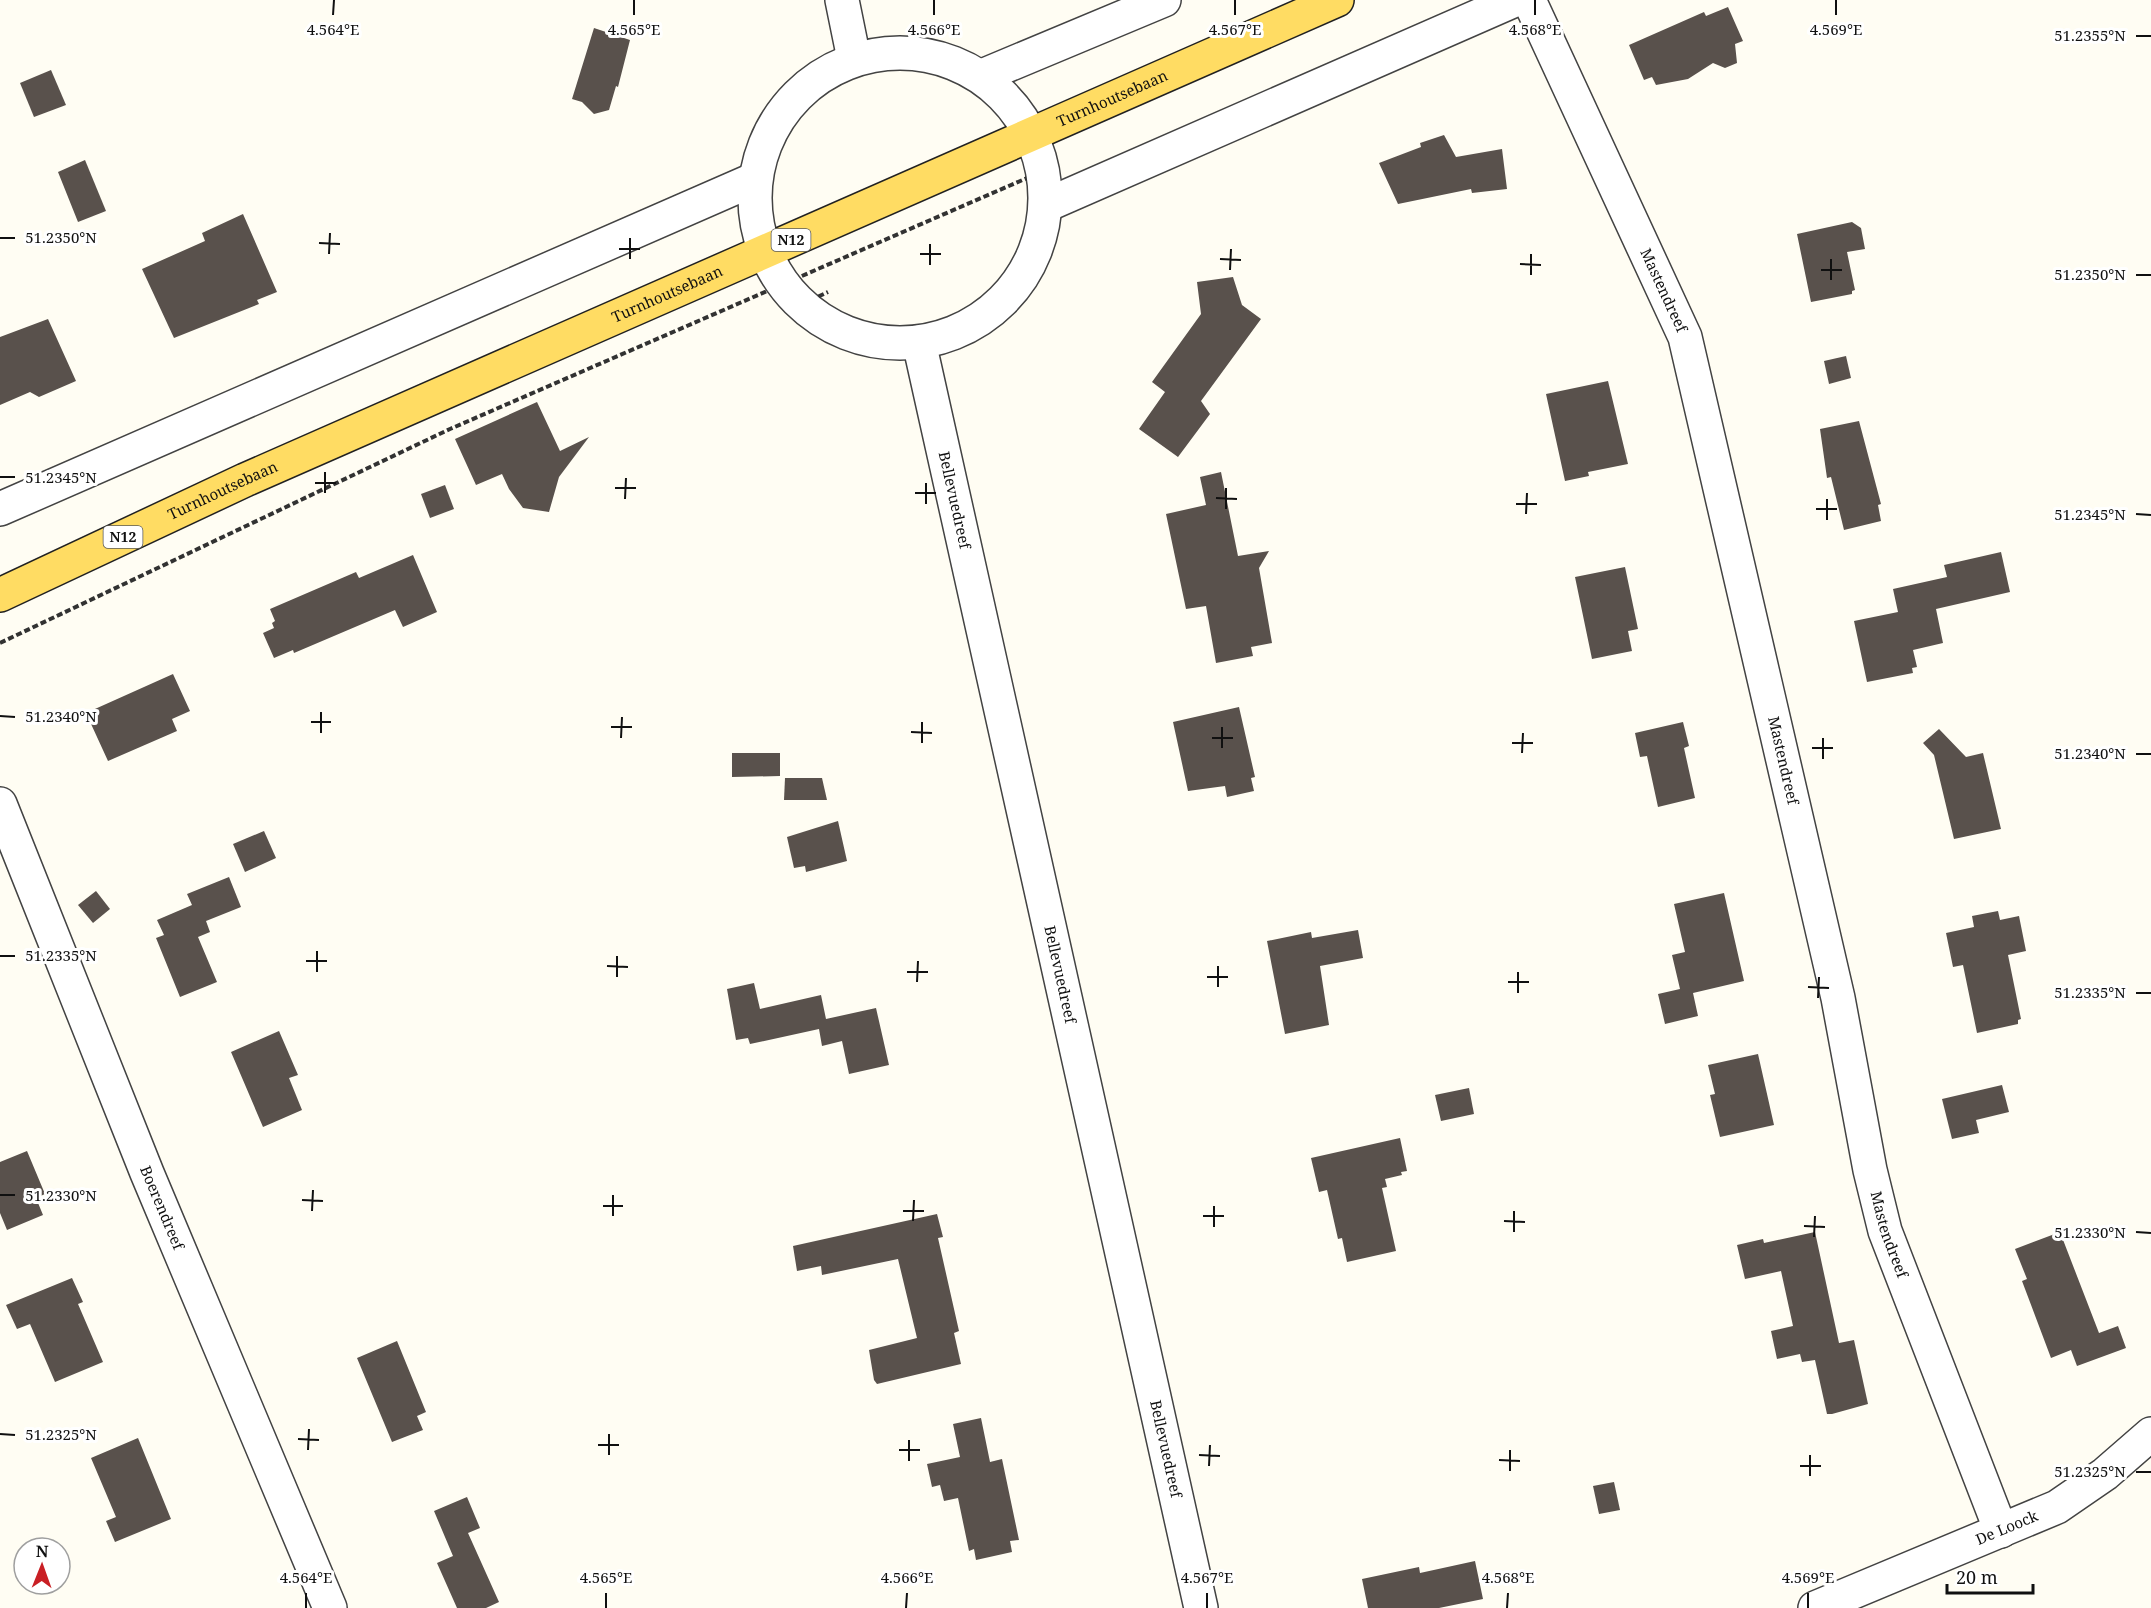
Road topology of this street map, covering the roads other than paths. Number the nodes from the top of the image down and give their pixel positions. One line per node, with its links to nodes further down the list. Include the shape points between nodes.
1 (842, 0): 6 (street)
2 (1164, 0): 7 (street)
3 (1337, 0): 8 (main road, Turnhoutsebaan / N12)
4 (1515, 0): 10 (street)
5 (1529, 0): 17 (street, Mastendreef, via 1684,337 1838,998 1885,1231)
6 (854, 59): 7 (street, via 898,52 942,58); 9 (street, via 818,77 788,105 766,139)
7 (982, 76): 8 (street, via 1011,102)
8 (1032, 135): 10 (street); 11 (main road, Turnhoutsebaan / N12)
9 (755, 179): 11 (street, via 755,216); 13 (street)
10 (1049, 204): 12 (street, via 1039,244 1013,291 971,326)
11 (764, 252): 12 (street, via 804,294 810,313 843,332 880,342); 14 (main road, Turnhoutsebaan / N12, via 245,480)
12 (919, 342): 20 (street, Bellevuedreef)
13 (0, 509)
14 (0, 595)
15 (0, 804): 19 (street, Boerendreef, via 147,1173)
16 (2151, 1434): 17 (street, De Loock, via 2105,1474 2056,1507)
17 (2001, 1532): 18 (street, De Loock)
18 (1871, 1598): 21 (street, De Loock)
19 (330, 1608)
20 (1201, 1608)
21 (1815, 1608)

